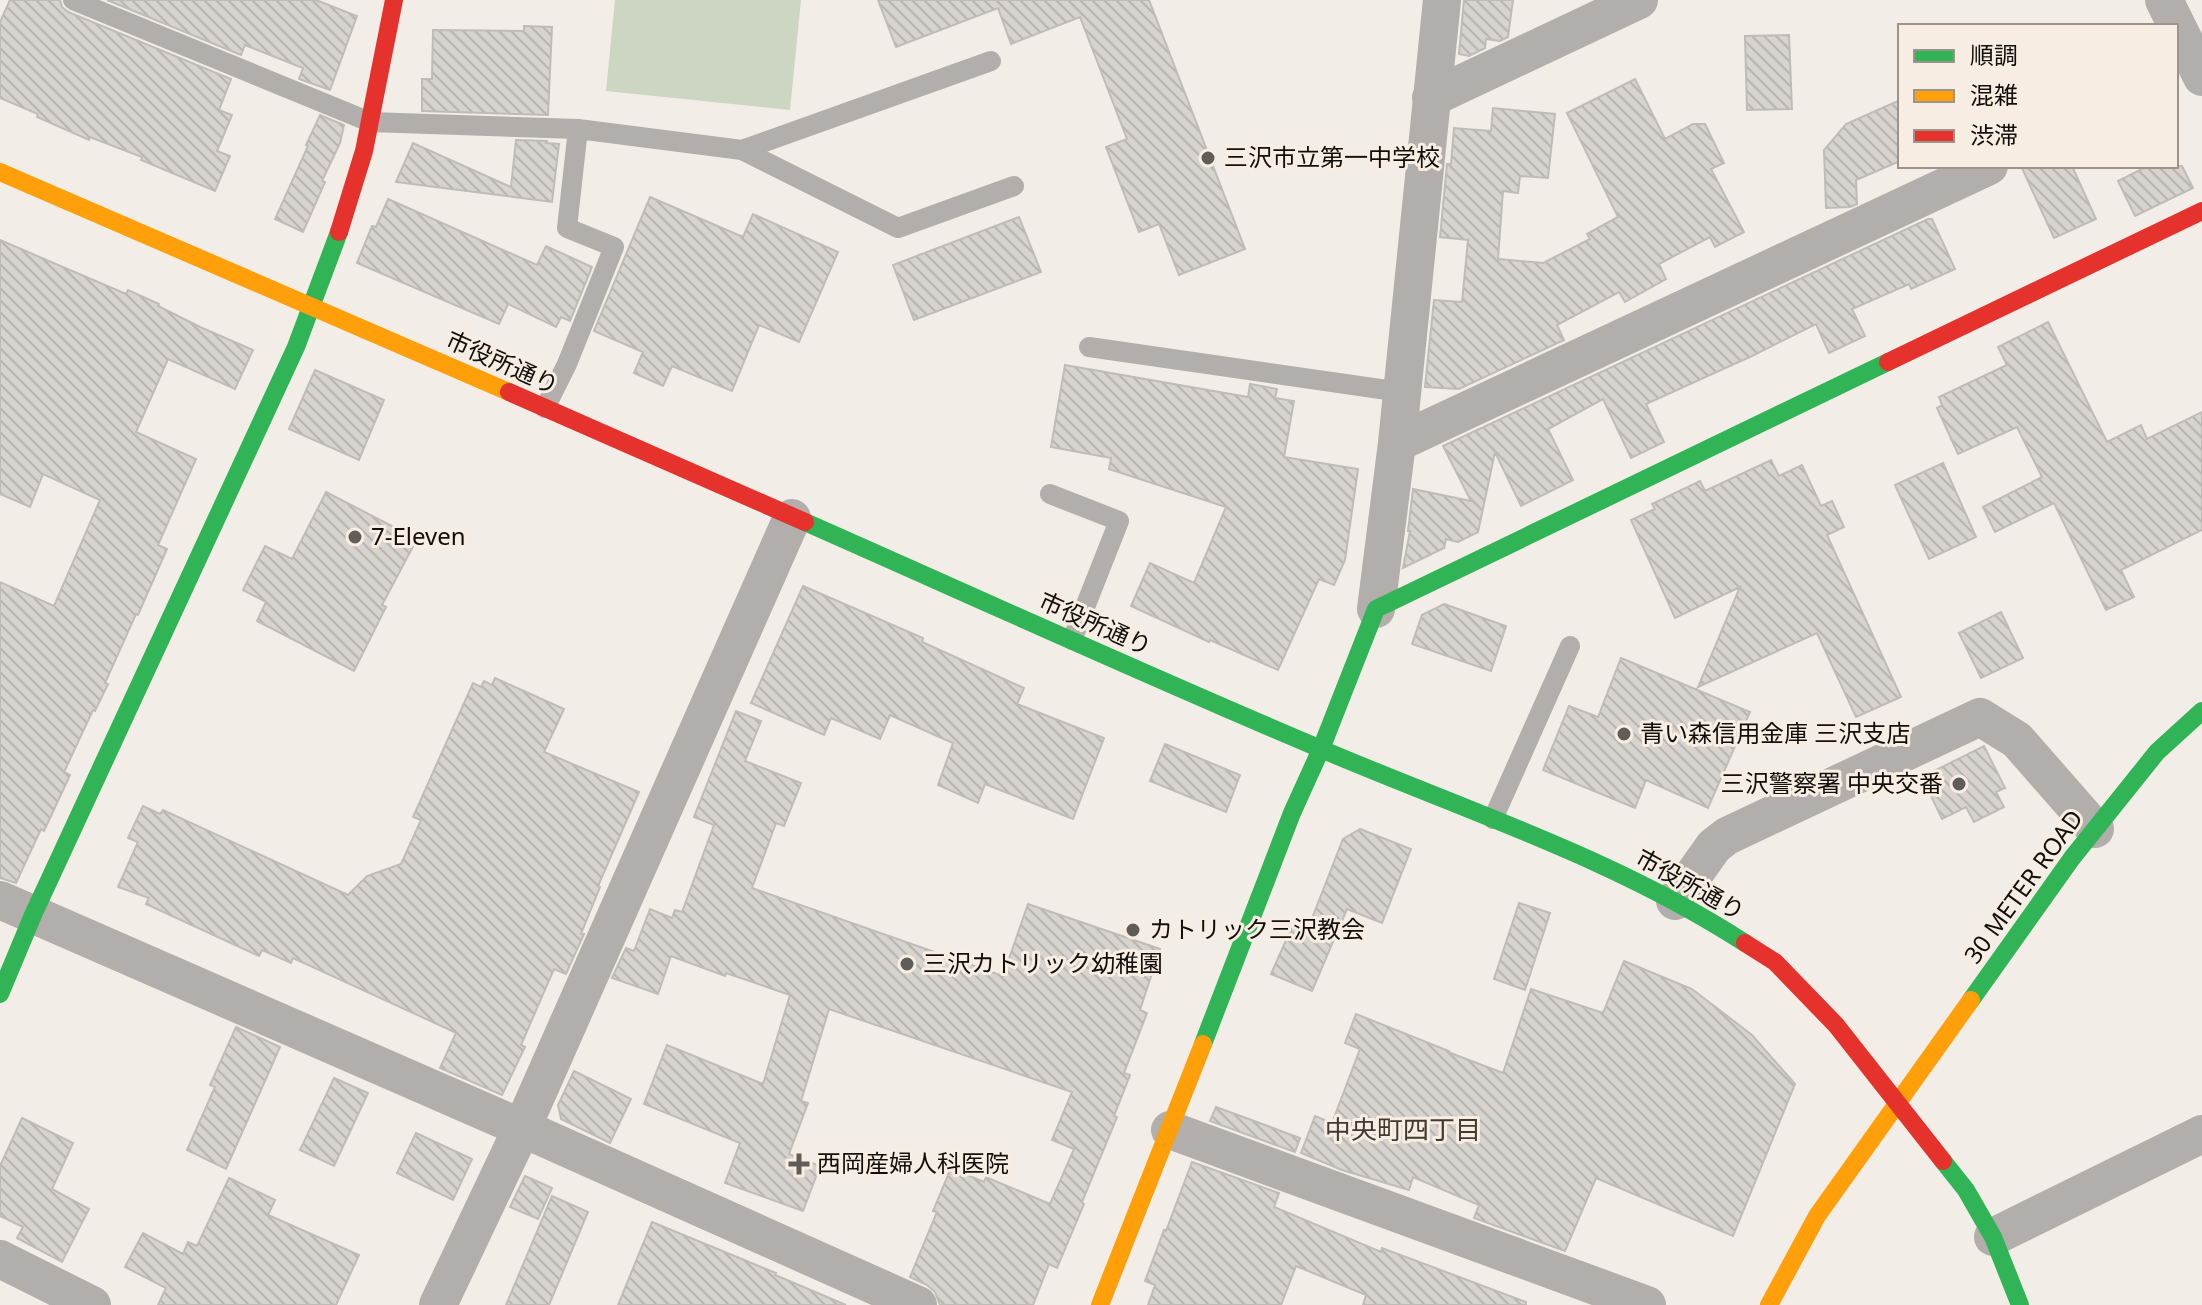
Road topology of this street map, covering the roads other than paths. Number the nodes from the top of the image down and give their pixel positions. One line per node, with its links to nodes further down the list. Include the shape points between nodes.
1 (73, 0): 11 (lane)
2 (394, 0): 11 (street)
3 (1442, 0): 10 (street)
4 (1639, 0): 10 (street)
5 (2164, 0): 6 (street)
6 (2174, 24)
7 (2178, 34): 9 (street)
8 (991, 61): 13 (lane)
9 (2194, 72)
10 (1431, 98): 20 (street)
11 (370, 122): 12 (lane); 18 (street)
12 (578, 129): 13 (lane); 21 (lane, via 567,228 614,247)
13 (742, 150): 16 (lane, via 898,228)
14 (1985, 168): 22 (street)
15 (0, 172): 18 (street, 市役所通り)
16 (1014, 186)
17 (2202, 211): 25 (street)
18 (313, 306): 21 (street, 市役所通り); 33 (street)
19 (1089, 347): 20 (lane)
20 (1401, 392): 22 (street)
21 (545, 408): 24 (street, 市役所通り)
22 (1397, 443): 25 (street)
23 (1050, 494): 26 (lane, via 1119,521)
24 (792, 518): 26 (street, 市役所通り); 36 (street)
25 (1376, 609): 29 (street)
26 (1072, 640): 29 (street, 市役所通り)
27 (1570, 646): 30 (lane)
28 (2202, 711): 31 (street, 30 METER ROAD, via 2157,752)
29 (1321, 749): 30 (street, 市役所通り); 37 (street)
30 (1493, 819): 32 (street, 市役所通り, via 1605,865)
31 (2095, 829): 32 (street, via 2017,740 1980,717 1727,836); 35 (street, 30 METER ROAD)
32 (1675, 901): 35 (street, 市役所通り, via 1775,962 1836,1025)
33 (16, 908): 34 (street); 36 (street)
34 (0, 994)
35 (1898, 1103): 39 (street, 市役所通り, via 1966,1190); 46 (street, 30 METER ROAD, via 1817,1216)
36 (522, 1128): 42 (street); 43 (street)
37 (1170, 1130): 44 (street); 45 (street)
38 (2202, 1134): 39 (street)
39 (1993, 1237): 47 (street, 市役所通り)
40 (0, 1259): 41 (street)
41 (92, 1305)
42 (438, 1305)
43 (918, 1305)
44 (1100, 1305)
45 (1647, 1305)
46 (1769, 1305)
47 (2020, 1305)

